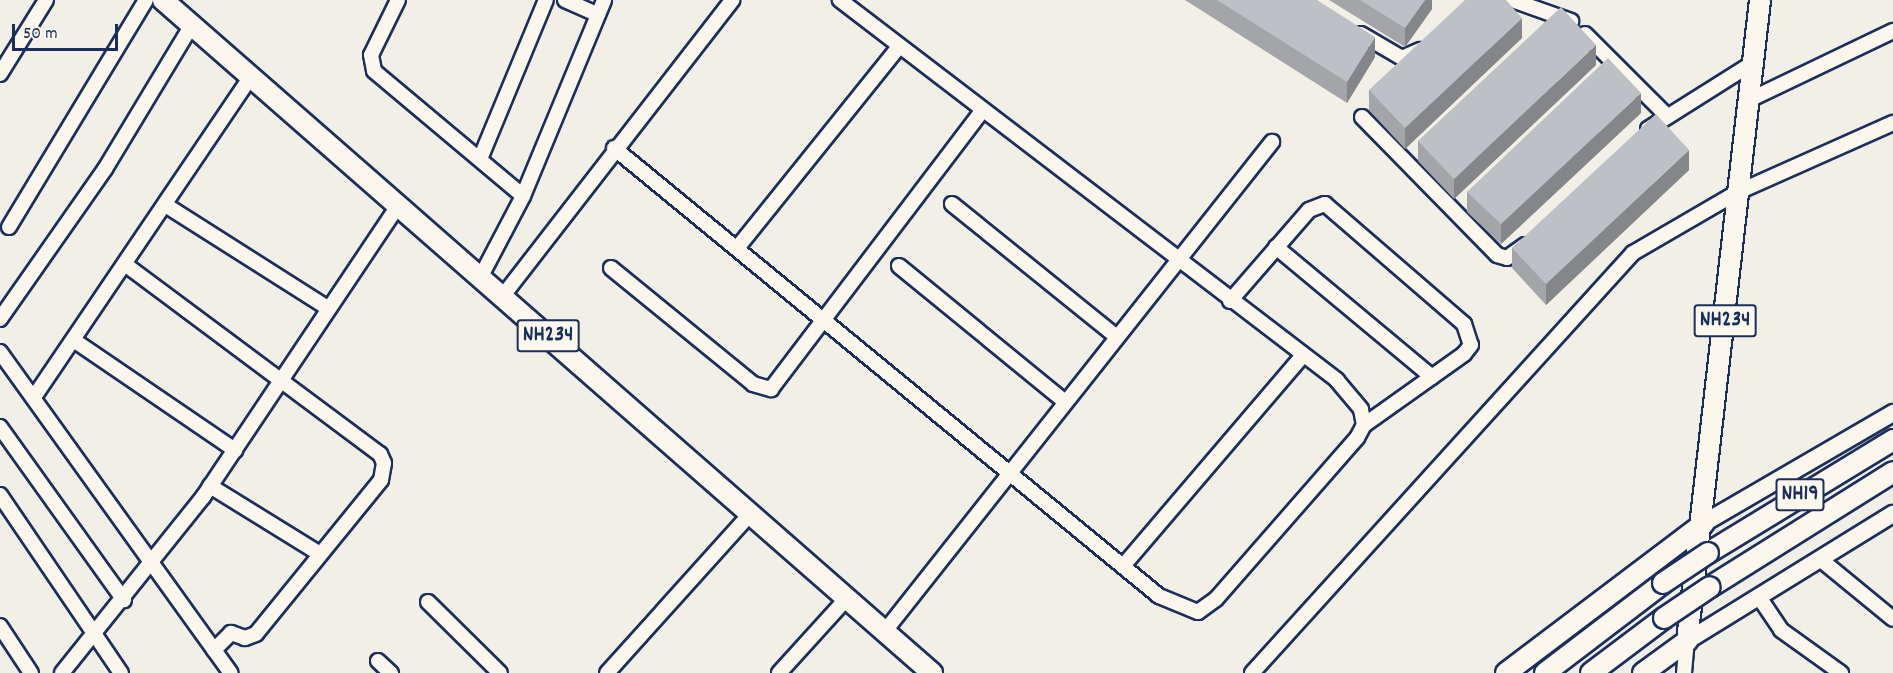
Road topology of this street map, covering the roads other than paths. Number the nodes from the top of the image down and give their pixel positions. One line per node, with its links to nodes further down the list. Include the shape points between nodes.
1 (46, 0): 21 (street)
2 (146, 0): 37 (street)
3 (163, 0): 15 (highway, NH234)
4 (398, 0): 31 (street, via 371,55 374,70)
5 (546, 0): 31 (street)
6 (565, 0): 12 (street)
7 (604, 0): 12 (street)
8 (732, 0): 30 (street)
9 (840, 0): 19 (street)
10 (1512, 0): 13 (street)
11 (1760, 0): 20 (highway, NH234)
12 (598, 15): 33 (street)
13 (1560, 15): 17 (street); 25 (street, via 1608,66)
14 (1344, 23): 18 (street, via 1402,58)
15 (192, 25): 22 (highway, NH234); 50 (street, via 105,169)
16 (1893, 31): 23 (street)
17 (1542, 32)
18 (1428, 42)
19 (899, 47): 24 (street); 39 (street)
20 (1753, 63): 23 (highway, NH234); 25 (street)
21 (0, 74)
22 (251, 75): 35 (street); 36 (highway, NH234)
23 (1749, 100): 32 (highway, NH234)
24 (981, 112): 41 (street); 49 (street)
25 (1666, 115): 28 (street)
26 (1362, 117): 38 (street, via 1409,157 1497,255 1507,258)
27 (1893, 123): 32 (street)
28 (1640, 136)
29 (1272, 142): 41 (street)
30 (614, 148): 39 (street); 46 (street)
31 (480, 159): 33 (street)
32 (1738, 192): 70 (highway, NH234); 95 (street, via 1647,242 1610,275)
33 (523, 196): 45 (street)
34 (952, 204): 51 (street)
35 (167, 206): 42 (street); 48 (street)
36 (398, 206): 45 (highway, NH234); 48 (street)
37 (9, 227)
38 (1540, 230)
39 (738, 247): 49 (street)
40 (1276, 247): 47 (street); 55 (street); 55 (street, via 1309,210 1325,204 1336,210 1471,333 1464,354)
41 (1178, 262): 47 (street); 51 (street)
42 (126, 265): 52 (street); 56 (street)
43 (899, 266): 58 (street)
44 (611, 268): 49 (street, via 762,389 778,384)
45 (480, 278): 46 (highway, NH234)
46 (502, 297): 68 (highway, NH234)
47 (1230, 301): 54 (street)
48 (328, 308): 56 (street)
49 (825, 317): 64 (street)
50 (0, 319)
51 (1117, 337): 58 (street)
52 (75, 341): 57 (street); 63 (street)
53 (0, 352): 57 (street)
54 (1303, 355): 60 (street, via 1352,395); 74 (street)
55 (1432, 377): 60 (street)
56 (279, 383): 63 (street); 71 (street, via 380,454 384,463 381,480)
57 (34, 397): 73 (street)
58 (1064, 401): 64 (street)
59 (1893, 413): 70 (main road)
60 (1364, 425): 74 (street, via 1216,599 1198,612 1176,607)
61 (0, 427): 77 (street)
62 (1893, 440): 97 (highway, NH19, bridge, via 1663,583)
63 (235, 450): 66 (street)
64 (1008, 470): 74 (street); 81 (street)
65 (1893, 472): 98 (highway, NH19, bridge, via 1710,587)
66 (210, 486): 71 (street); 73 (street)
67 (1, 497): 82 (street)
68 (751, 513): 76 (highway, NH234); 92 (street)
69 (1893, 514): 72 (main road)
70 (1704, 523): 83 (highway, NH234); 96 (highway)
71 (320, 554): 84 (street, via 256,634 245,638 231,633)
72 (1820, 559): 75 (main road); 79 (street)
73 (152, 566): 77 (street); 84 (street)
74 (1123, 566)
75 (1759, 597): 83 (main road); 101 (street, via 1781,630)
76 (847, 598): 81 (highway, NH234); 93 (street)
77 (124, 600): 82 (street)
78 (428, 602): 91 (street)
79 (1893, 619)
80 (0, 626): 86 (street)
81 (885, 631): 94 (highway, NH234)
82 (94, 635): 87 (street); 88 (street)
83 (1687, 641): 99 (highway); 100 (street)
84 (214, 650): 89 (street)
85 (378, 661): 90 (street)
86 (31, 673)
87 (62, 673)
88 (121, 673)
89 (231, 673)
90 (390, 673)
91 (500, 673)
92 (607, 673)
93 (779, 673)
94 (932, 673)
95 (1252, 673)
96 (1506, 673)
97 (1545, 673)
98 (1590, 673)
99 (1643, 673)
100 (1684, 673)
101 (1841, 673)

